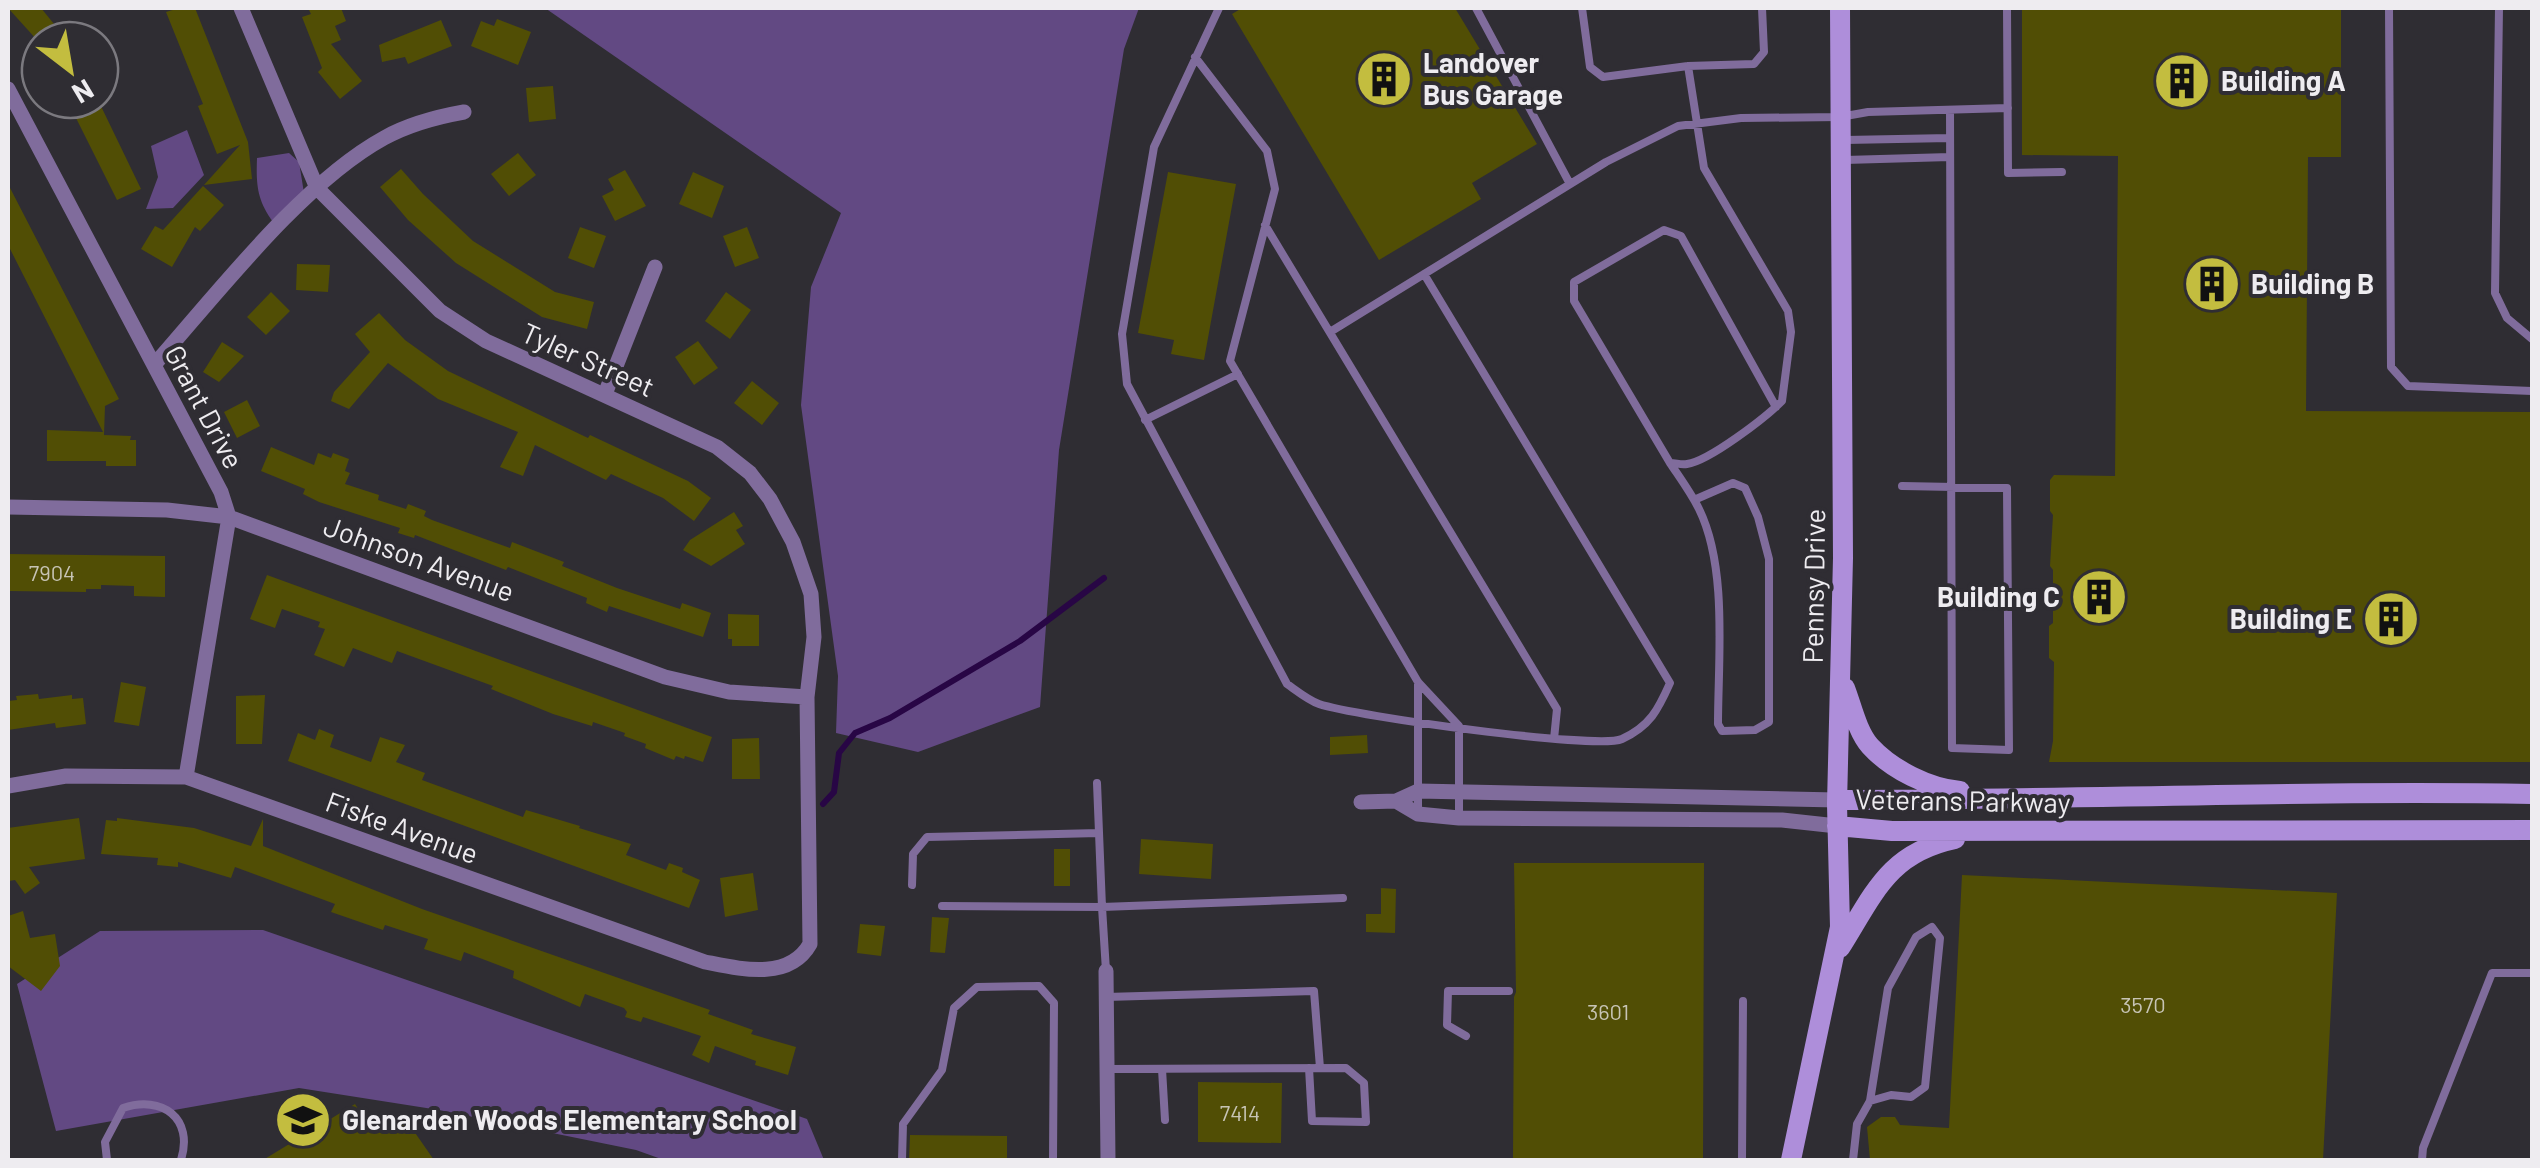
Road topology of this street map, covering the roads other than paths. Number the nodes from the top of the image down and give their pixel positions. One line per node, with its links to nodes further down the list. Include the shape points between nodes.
1 (241, 8): 23 (street)
2 (1219, 8): 10 (lane)
3 (1476, 8): 22 (lane)
4 (1582, 8): 11 (lane, via 1590,67 1603,76)
5 (1762, 8): 11 (lane, via 1764,52 1754,64)
6 (1840, 8): 16 (main road, Pennsy Drive)
7 (2007, 8): 13 (lane)
8 (2389, 8): 31 (lane, via 2391,367 2408,386)
9 (2498, 8): 28 (lane, via 2495,294 2507,318)
10 (1196, 57): 24 (lane, via 1267,151 1275,189); 34 (lane, via 1154,146 1122,334 1126,384)
11 (1688, 66): 17 (lane)
12 (8, 89): 29 (street, Grant Drive)
13 (2008, 108): 14 (lane); 21 (lane, via 2008,172)
14 (1950, 110): 16 (lane); 18 (lane)
15 (464, 112): 23 (street, via 380,139)
16 (1840, 118): 17 (lane); 19 (main road, Pennsy Drive)
17 (1696, 122): 22 (lane, via 1643,141); 33 (lane, via 1704,168 1788,310 1782,401)
18 (1950, 138): 19 (lane); 20 (lane)
19 (1840, 150): 20 (lane); 41 (main road, Pennsy Drive)
20 (1950, 157): 37 (lane)
21 (2062, 172)
22 (1570, 184): 26 (lane)
23 (317, 188): 29 (street); 32 (street, Tyler Street, via 462,328)
24 (1266, 225): 27 (lane); 30 (lane, via 1230,361)
25 (656, 266): 32 (street)
26 (1424, 274): 27 (lane); 46 (lane, via 1670,683 1655,716 1619,741)
27 (1330, 332): 46 (lane, via 1557,709)
28 (2532, 340)
29 (154, 365): 40 (street, Grant Drive)
30 (1238, 374): 34 (lane); 42 (lane)
31 (2532, 391)
32 (605, 394): 43 (street, Tyler Street, via 717,447 770,499 811,594)
33 (1776, 407): 35 (lane, via 1689,464); 35 (lane, via 1681,236 1664,230 1574,282 1574,301)
34 (1145, 420): 44 (lane, via 1287,684 1316,703)
35 (1670, 462): 38 (lane)
36 (1902, 486): 37 (lane)
37 (1953, 487): 37 (lane, via 2007,488 2009,750 1952,748)
38 (1694, 500): 38 (lane, via 1714,556 1718,724 1722,731 1755,730 1769,722 1769,560 1762,531 1745,488 1733,482)
39 (8, 507): 40 (street, Johnson Avenue)
40 (229, 517): 43 (street, Johnson Avenue, via 665,676 728,692); 47 (street)
41 (1841, 677): 54 (main road, Pennsy Drive); 55 (main road, via 1868,744 1898,769 1948,790)
42 (1418, 682): 44 (lane); 45 (lane)
43 (807, 697): 68 (street, Tyler Street, via 810,944 790,966)
44 (1417, 721): 45 (lane); 50 (lane)
45 (1459, 726): 46 (lane); 51 (lane)
46 (1554, 739)
47 (186, 777): 49 (street, Fiske Avenue, via 66,776); 68 (street, Fiske Avenue, via 706,962)
48 (1097, 783): 62 (lane)
49 (8, 786)
50 (1418, 791): 51 (street, Veterans Parkway); 53 (street, Veterans Parkway); 57 (lane)
51 (1458, 792): 54 (street, Veterans Parkway); 58 (lane)
52 (2532, 794): 55 (main road, Veterans Parkway)
53 (1396, 800): 56 (street, Veterans Parkway); 57 (street, Veterans Parkway)
54 (1837, 800): 55 (main road, Veterans Parkway); 59 (main road, Pennsy Drive)
55 (2041, 800)
56 (1361, 802)
57 (1418, 814): 58 (street, Veterans Parkway)
58 (1459, 818): 59 (street, Veterans Parkway)
59 (1837, 826): 60 (main road, Veterans Parkway); 67 (main road, Pennsy Drive)
60 (1988, 830): 61 (main road, Veterans Parkway); 67 (main road, via 1932,843 1888,873)
61 (2532, 830)
62 (1099, 832): 63 (lane, via 927,837 914,854); 66 (lane)
63 (912, 886)
64 (1343, 898): 66 (lane)
65 (942, 906): 66 (lane)
66 (1102, 907): 69 (lane)
67 (1836, 954): 87 (main road, Pennsy Drive)
68 (774, 969)
69 (1106, 971): 72 (street)
70 (2532, 973): 89 (lane, via 2492,972)
71 (1509, 991): 74 (lane, via 1448,991 1447,1025)
72 (1106, 996): 76 (lane, via 1314,991); 78 (street)
73 (1743, 1002): 86 (lane)
74 (1466, 1036)
75 (1309, 1068): 76 (lane); 76 (lane, via 1312,1121 1366,1122 1364,1084 1346,1068); 77 (lane)
76 (1320, 1068)
77 (1162, 1069): 78 (lane); 80 (lane)
78 (1108, 1070): 85 (street)
79 (1870, 1100): 79 (lane, via 1911,1098 1925,1087 1940,938 1932,927 1916,938 1888,988); 88 (lane, via 1857,1124)
80 (1165, 1120)
81 (107, 1160): 82 (lane, via 105,1142 123,1108 141,1102 160,1104 176,1118 184,1140)
82 (181, 1160)
83 (902, 1160): 84 (lane, via 904,1124 942,1070 954,1008 977,987 1024,986 1039,986 1054,1003)
84 (1053, 1160)
85 (1108, 1160)
86 (1742, 1160)
87 (1791, 1160)
88 (1853, 1160)
89 (2422, 1160)

